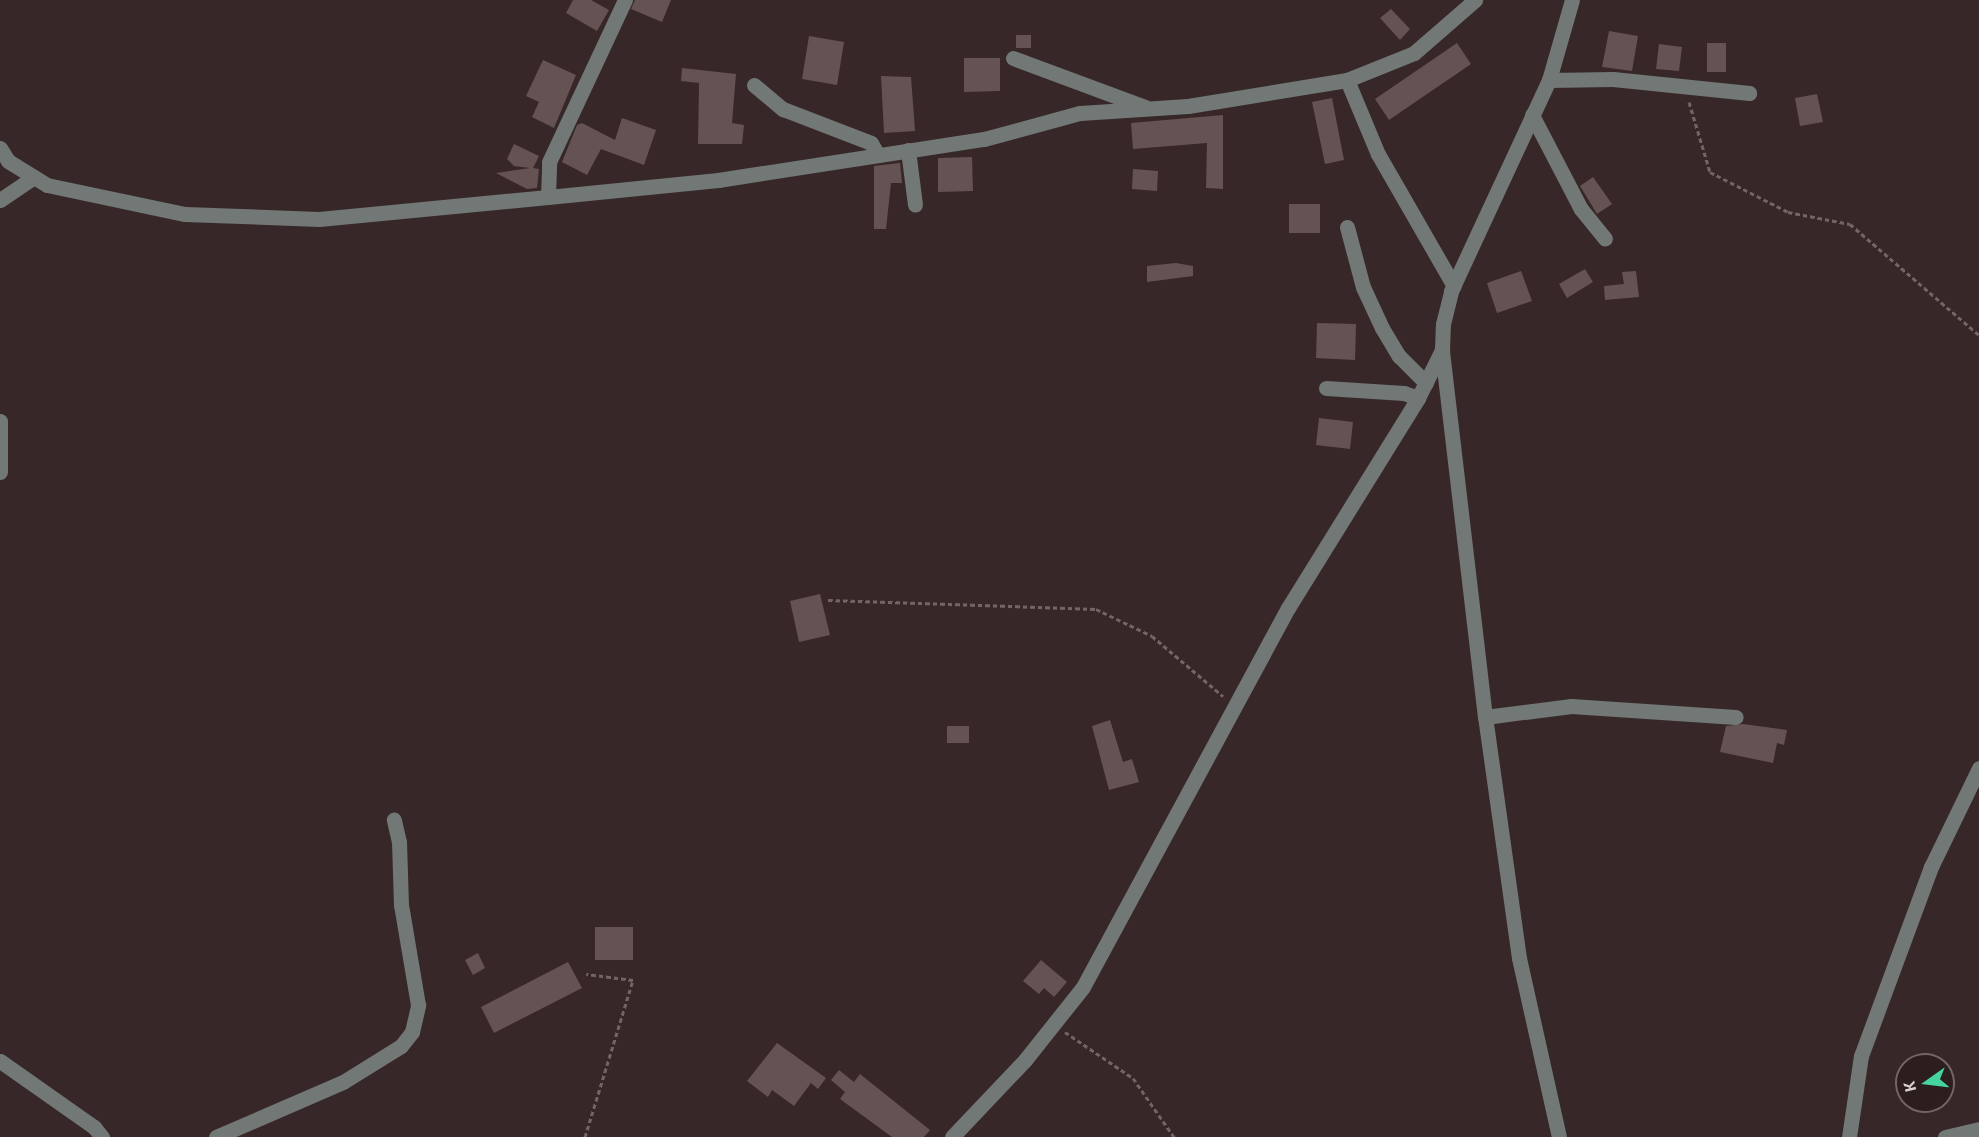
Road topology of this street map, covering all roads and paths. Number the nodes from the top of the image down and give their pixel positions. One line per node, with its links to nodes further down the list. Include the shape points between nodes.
1 (625, 0): 16 (street, via 549,162)
2 (1475, 0): 5 (street, via 1414,52)
3 (1572, 0): 6 (street)
4 (1013, 58): 10 (street)
5 (1347, 80): 10 (street); 21 (street, via 1378,154)
6 (1549, 80): 8 (street, via 1612,79); 11 (street)
7 (754, 85): 14 (street, via 783,110 871,143)
8 (1684, 86): 9 (street); 22 (path, via 1710,172 1788,212 1850,224)
9 (1749, 93)
10 (1150, 109): 13 (street, via 1080,113 984,139)
11 (1532, 115): 20 (street, via 1581,209); 21 (street)
12 (0, 148): 15 (street, via 8,161)
13 (908, 150): 14 (street); 18 (street)
14 (878, 155): 16 (street, via 718,180)
15 (34, 177): 16 (street, via 47,185 185,214 320,219); 17 (street)
16 (548, 197)
17 (0, 200)
18 (915, 205)
19 (1347, 227): 24 (street, via 1363,287 1382,328 1398,356)
20 (1605, 239)
21 (1454, 286): 23 (street, via 1443,324)
22 (1979, 334)
23 (1443, 350): 24 (street); 31 (street)
24 (1426, 383): 26 (street)
25 (1326, 388): 26 (street, via 1404,393)
26 (1418, 398): 30 (street, via 1288,608)
27 (0, 421): 28 (street)
28 (0, 472)
29 (828, 600): 30 (path, via 1096,609 1152,636)
30 (1234, 705): 36 (street, via 1083,987)
31 (1485, 717): 32 (street, via 1571,706); 44 (street, via 1519,958)
32 (1737, 717)
33 (1979, 768): 45 (street, via 1931,867 1861,1056)
34 (394, 820): 40 (street, via 399,842 401,905 418,1005 412,1032 401,1047 343,1082)
35 (586, 974): 41 (path, via 633,980)
36 (1054, 1024): 42 (street); 43 (path, via 1133,1078)
37 (0, 1061): 39 (street, via 94,1127)
38 (1979, 1130): 46 (street)
39 (102, 1137)
40 (216, 1137)
41 (585, 1137)
42 (951, 1137)
43 (1174, 1137)
44 (1559, 1137)
45 (1849, 1137)
46 (1946, 1137)

